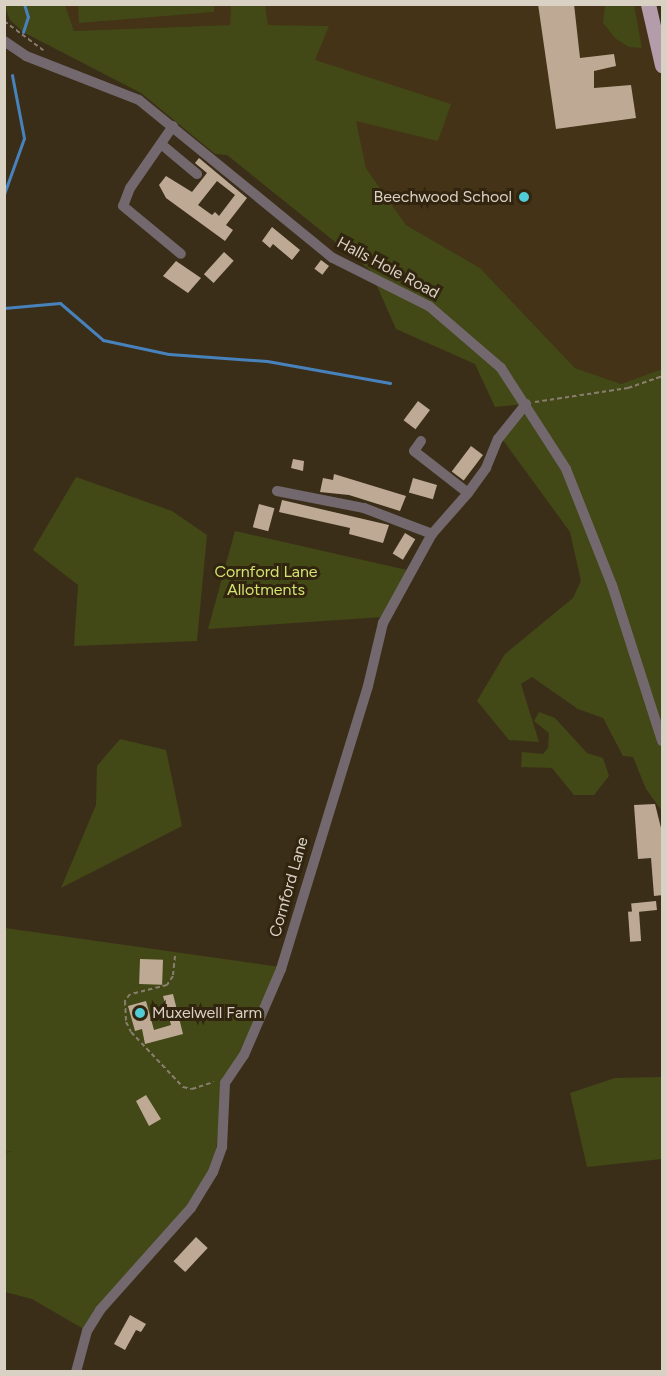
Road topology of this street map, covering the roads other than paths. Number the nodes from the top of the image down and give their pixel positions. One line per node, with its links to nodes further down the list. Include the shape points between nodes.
1 (648, 4): 3 (main road)
2 (4, 41): 4 (street, Halls Hole Road, via 26,56 120,90)
3 (663, 66)
4 (173, 126): 5 (street); 8 (street, Halls Hole Road, via 333,258 429,306 459,328 501,368)
5 (161, 144): 6 (street); 7 (street, via 130,188 123,206)
6 (197, 174)
7 (181, 254)
8 (526, 404): 11 (street, Cornford Lane, via 498,438 486,468); 13 (street, Halls Hole Road, via 566,469 612,585)
9 (421, 441): 11 (street, via 414,451)
10 (277, 490): 12 (street, via 364,508)
11 (468, 493): 12 (street, Cornford Lane)
12 (432, 534): 14 (street, Cornford Lane, via 383,623 368,686 281,969 244,1055 225,1083 222,1147 213,1172 191,1208 100,1310 87,1331)
13 (663, 741)
14 (76, 1371)

